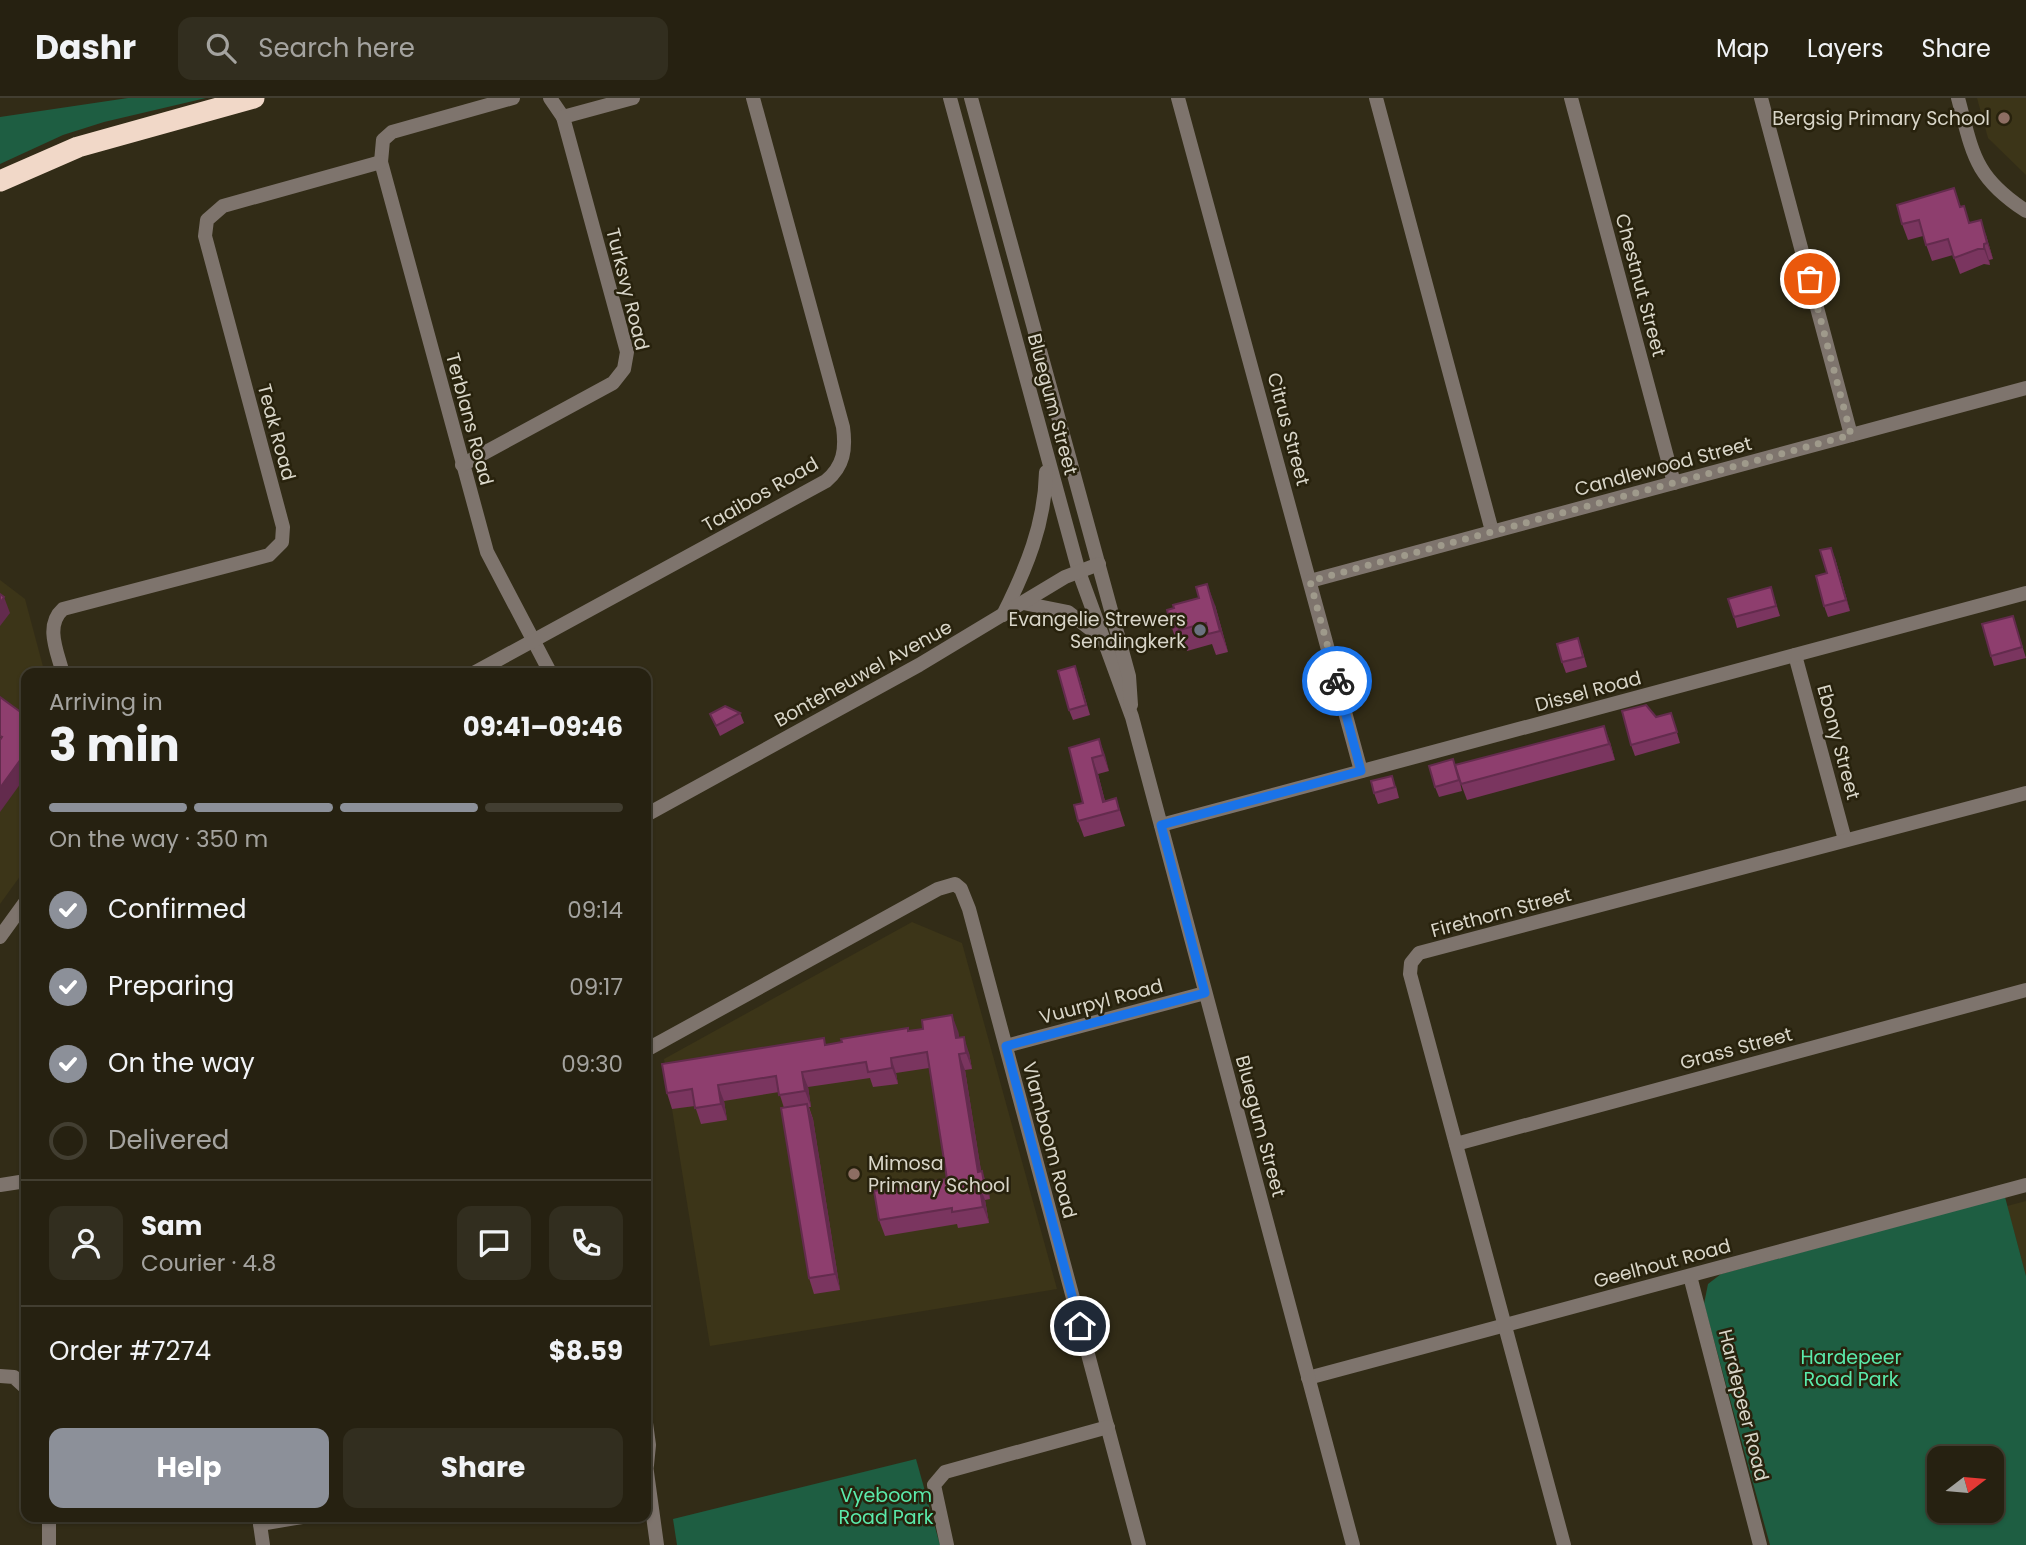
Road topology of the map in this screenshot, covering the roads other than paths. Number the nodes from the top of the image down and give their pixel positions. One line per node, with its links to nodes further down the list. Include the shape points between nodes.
1 (254, 98): 15 (highway, via 78,147)
2 (513, 98): 14 (street, via 393,132 383,140)
3 (550, 98): 13 (street, Turksvy Road)
4 (633, 98): 13 (street)
5 (753, 98): 29 (street, Taaibos Road, via 844,427 843,460 826,481)
6 (950, 98): 19 (street, Bluegum Street)
7 (971, 98): 23 (street, Bluegum Street)
8 (1178, 98): 25 (street, Citrus Street)
9 (1376, 98): 22 (street)
10 (1571, 98): 21 (street, Chestnut Street)
11 (1761, 98): 18 (street)
12 (1958, 98): 16 (street, via 1981,171 1995,189)
13 (562, 117): 20 (street, Turksvy Road, via 626,362 613,383)
14 (381, 162): 20 (street, Terblans Road); 32 (street, Teak Road, via 223,206 206,220 205,236 283,527 282,542 269,555 63,609 52,630)
15 (0, 181)
16 (2026, 211)
17 (2026, 388): 18 (street, Candlewood Street)
18 (1851, 435): 21 (street, Candlewood Street)
19 (1047, 454): 24 (street, Bluegum Street); 28 (street, via 1040,526)
20 (462, 465): 29 (street, Terblans Road, via 486,552)
21 (1674, 483): 22 (street, Candlewood Street)
22 (1492, 531): 25 (street, Candlewood Street)
23 (1099, 564): 24 (street, Bonteheuwel Avenue); 35 (street, Bluegum Street, via 1129,676)
24 (1079, 572): 27 (street, Bonteheuwel Avenue); 30 (street, Bluegum Street)
25 (1310, 581): 36 (street, Citrus Street)
26 (2026, 593): 31 (street, Dissel Road)
27 (1023, 603): 28 (street, Bonteheuwel Avenue); 30 (street, via 1077,617)
28 (1002, 616): 38 (street, Bonteheuwel Avenue)
29 (534, 642): 33 (street, Taaibos Road); 34 (street, Terblans Road)
30 (1104, 645): 35 (street, Bluegum Street)
31 (1796, 655): 36 (street, Dissel Road); 40 (street, Ebony Street)
32 (62, 668)
33 (484, 668)
34 (548, 668)
35 (1132, 717): 39 (street, Bluegum Street)
36 (1361, 771): 39 (street, Dissel Road)
37 (2026, 793): 40 (street, Firethorn Street)
38 (651, 812)
39 (1161, 825): 44 (street, Bluegum Street)
40 (1845, 840): 47 (street, Firethorn Street, via 1419,953 1410,974)
41 (21, 908): 42 (street)
42 (0, 937)
43 (2026, 990): 47 (street, Grass Street)
44 (1205, 993): 45 (street, Vuurpyl Road); 54 (street, Bluegum Street)
45 (1006, 1046): 46 (street, Vlamboom Road, via 969,909 955,884 938,889); 56 (street, Vlamboom Road)
46 (651, 1047)
47 (1456, 1144): 52 (street, Firethorn Street)
48 (21, 1182): 49 (street)
49 (0, 1185)
50 (2026, 1185): 51 (street, Geelhout Road)
51 (1689, 1276): 52 (street, Geelhout Road); 67 (street, Hardepeer Road)
52 (1505, 1325): 54 (street, Geelhout Road); 66 (street, Firethorn Street)
53 (0, 1376): 55 (street, via 14,1377)
54 (1308, 1378): 65 (street, Bluegum Street)
55 (21, 1383)
56 (1108, 1427): 63 (street, via 945,1472 934,1485 934,1494); 64 (street, Vlamboom Road)
57 (651, 1501): 62 (street)
58 (49, 1522): 60 (street)
59 (259, 1522): 61 (street)
60 (49, 1545)
61 (263, 1545)
62 (657, 1545)
63 (947, 1545)
64 (1139, 1545)
65 (1353, 1545)
66 (1564, 1545)
67 (1760, 1545)

